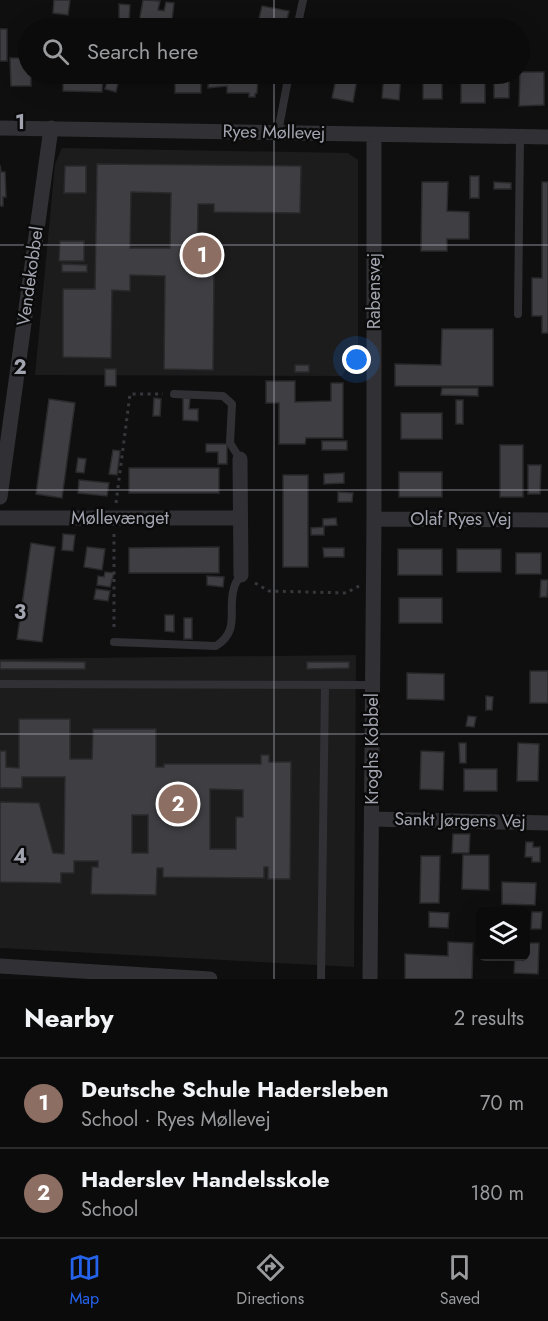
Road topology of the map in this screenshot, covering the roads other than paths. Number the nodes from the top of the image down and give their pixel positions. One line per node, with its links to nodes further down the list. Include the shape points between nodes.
1 (303, 0): 2 (lane)
2 (299, 18)
3 (287, 84): 6 (lane)
4 (0, 128): 5 (street, Ryes Møllevej)
5 (51, 128): 6 (street, Ryes Møllevej); 13 (street, Vendekobbel)
6 (278, 132): 7 (street, Ryes Møllevej)
7 (374, 134): 8 (street, Ryes Møllevej); 16 (street, Rabensvej)
8 (520, 137): 9 (street, Ryes Møllevej); 10 (lane)
9 (548, 137)
10 (518, 314)
11 (174, 394): 12 (lane, via 223,396 232,404 230,443)
12 (240, 459): 15 (street)
13 (0, 497)
14 (0, 518): 15 (street, Møllevænget)
15 (240, 519): 18 (street)
16 (374, 519): 17 (street, Olaf Ryes Vej); 21 (street, Kroghs Kobbel)
17 (548, 520)
18 (241, 575): 19 (lane, via 233,588 231,630 224,641 216,645)
19 (114, 642)
20 (0, 684): 22 (lane)
21 (373, 685): 22 (lane); 23 (street, Kroghs Kobbel)
22 (325, 686): 29 (lane)
23 (372, 819): 24 (street, Sankt Jørgens Vej); 30 (street, Kroghs Kobbel)
24 (548, 823)
25 (0, 966): 26 (street)
26 (89, 975): 27 (street)
27 (189, 978): 28 (street)
28 (210, 979)
29 (321, 979)
30 (370, 979)

